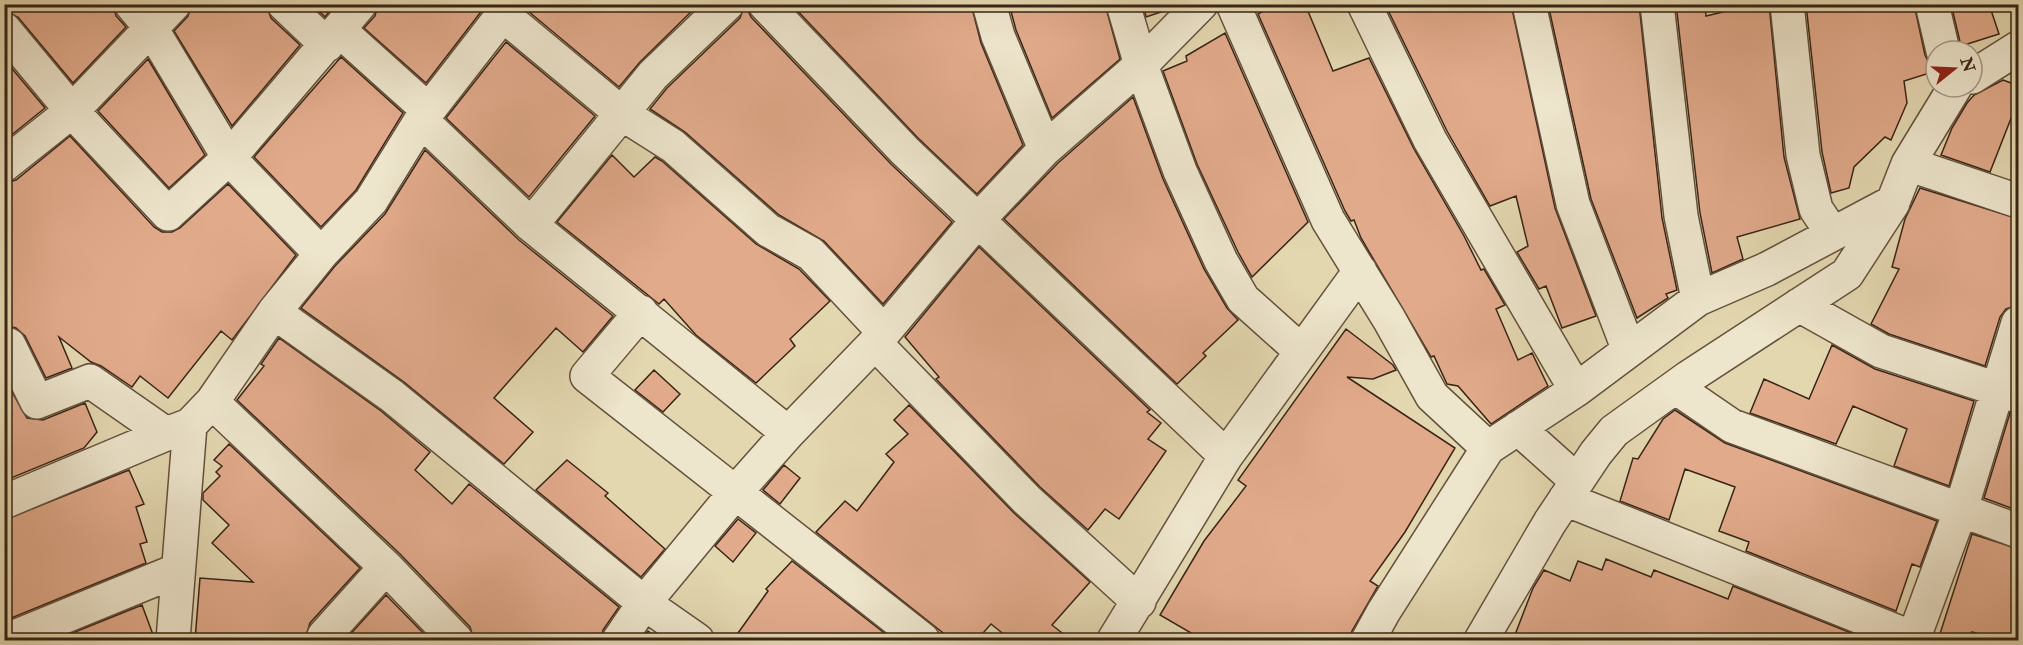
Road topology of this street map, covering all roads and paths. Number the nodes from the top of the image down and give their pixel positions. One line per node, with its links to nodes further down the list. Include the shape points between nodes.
1 (174, 4): 16 (street)
2 (284, 4): 18 (street)
3 (360, 4): 18 (street)
4 (727, 4): 25 (street, via 653,75)
5 (765, 4): 33 (street)
6 (989, 4): 27 (street, via 998,36)
7 (1123, 4): 21 (street)
8 (1201, 4): 21 (street)
9 (1233, 4): 37 (street, via 1328,220)
10 (1364, 4): 48 (street, via 1430,140)
11 (1529, 4): 45 (street, via 1573,204)
12 (1657, 4): 38 (street, via 1681,216)
13 (1786, 4): 35 (street, via 1803,154 1816,209)
14 (1932, 4): 19 (street)
15 (507, 10): 25 (street); 26 (street)
16 (141, 16): 24 (street); 28 (street)
17 (4, 29): 24 (street)
18 (333, 38): 26 (street); 28 (street)
19 (1940, 39)
20 (2014, 57): 22 (street)
21 (1141, 65): 27 (street); 46 (street, via 1179,171 1221,261 1243,298)
22 (1984, 72)
23 (1949, 99): 29 (street)
24 (72, 111): 28 (street, via 168,214); 30 (street)
25 (621, 113): 34 (street); 43 (street, via 673,146 768,230 811,254)
26 (425, 115): 34 (street); 36 (street, via 371,201)
27 (1045, 149): 33 (street)
28 (229, 158): 36 (street)
29 (1908, 164): 31 (street); 32 (street)
30 (4, 165)
31 (2019, 201)
32 (1893, 202): 35 (street); 39 (street, via 1847,274)
33 (977, 221): 43 (street); 55 (street)
34 (531, 225): 41 (street)
35 (1832, 233): 38 (street, via 1767,269)
36 (321, 254): 40 (street)
37 (1360, 271): 46 (street); 54 (street, via 1432,396)
38 (1698, 299): 45 (street)
39 (1799, 305): 47 (street); 49 (street, via 1881,351)
40 (274, 312): 50 (street); 64 (street, via 393,396)
41 (641, 312): 53 (street); 57 (street, via 587,376)
42 (2019, 323): 49 (street)
43 (879, 338): 53 (street); 63 (street, via 1027,500)
44 (6, 345): 52 (street, via 37,402 90,381)
45 (1628, 348): 48 (street)
46 (1301, 351): 55 (street)
47 (1675, 387): 56 (street, via 1614,431); 59 (street, via 1732,426)
48 (1576, 390): 51 (street)
49 (2008, 393): 59 (street)
50 (212, 402): 52 (street); 61 (street)
51 (1518, 428): 54 (street); 56 (street)
52 (178, 429): 58 (street); 62 (street)
53 (788, 433): 57 (street)
54 (1488, 448): 73 (street)
55 (1226, 456): 63 (street)
56 (1571, 490): 74 (street); 75 (street)
57 (734, 494): 64 (street); 71 (street)
58 (4, 502)
59 (1961, 509): 60 (street); 75 (street)
60 (2019, 531)
61 (386, 567): 67 (street); 68 (street)
62 (178, 570): 65 (street); 66 (street)
63 (1139, 602): 72 (street)
64 (644, 603): 69 (street); 70 (street)
65 (7, 640)
66 (173, 640)
67 (324, 640)
68 (456, 640)
69 (619, 640)
70 (697, 640)
71 (923, 640)
72 (1114, 640)
73 (1368, 640)
74 (1481, 640)
75 (1915, 640)

